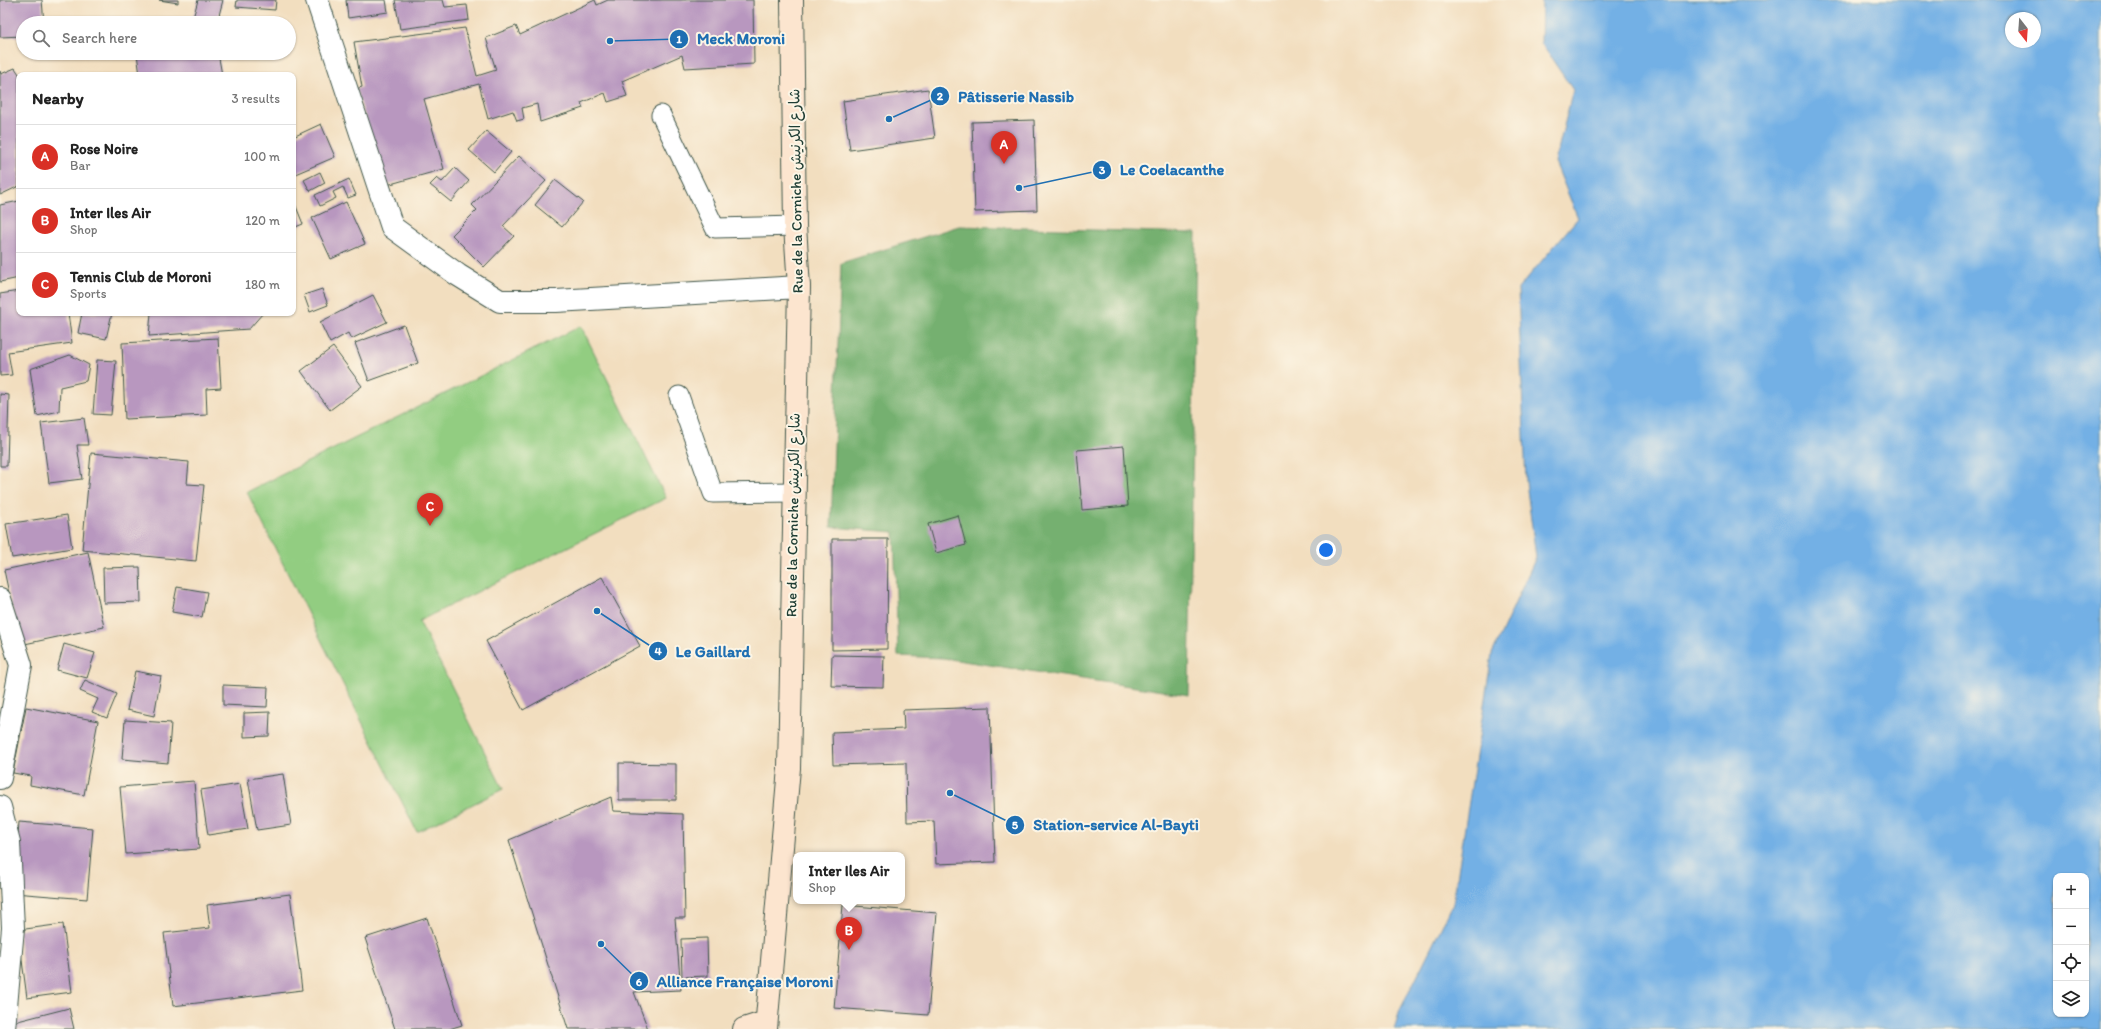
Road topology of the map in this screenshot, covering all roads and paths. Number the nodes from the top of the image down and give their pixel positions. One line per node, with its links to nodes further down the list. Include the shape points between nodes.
1 (317, 0): 5 (street, via 392,227 458,275 500,300 556,301)
2 (792, 0): 4 (main road, Rue de la Corniche شارع الكرنيش)
3 (661, 115): 4 (lane, via 715,228)
4 (795, 226): 5 (main road, Rue de la Corniche شارع الكرنيش)
5 (799, 287): 7 (main road, Rue de la Corniche شارع الكرنيش)
6 (679, 396): 7 (lane, via 713,493)
7 (793, 492): 11 (main road, Rue de la Corniche شارع الكرنيش, via 789,768)
8 (0, 599): 9 (street, via 21,665)
9 (0, 778)
10 (0, 807): 12 (street, via 9,842 13,928)
11 (766, 1025): 13 (main road)
12 (4, 1029)
13 (744, 1029)

